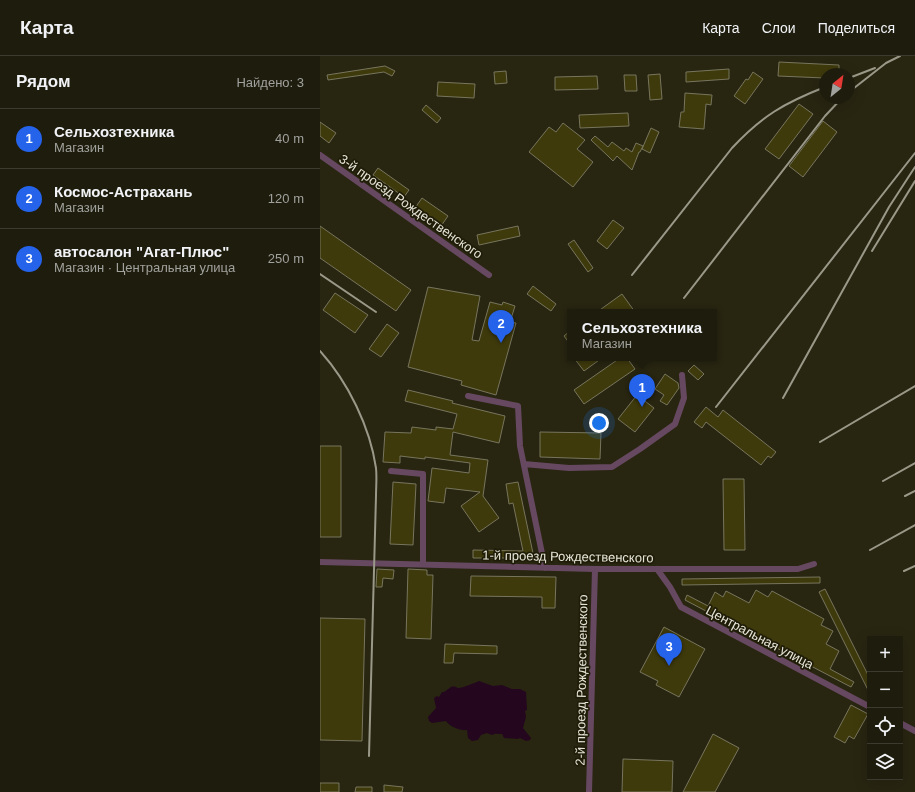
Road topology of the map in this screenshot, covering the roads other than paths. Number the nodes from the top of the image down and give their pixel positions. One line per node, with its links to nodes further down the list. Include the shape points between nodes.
1 (320, 155): 2 (street, 3-й проезд Рождественского)
2 (490, 275)
3 (682, 375): 5 (street, via 684,398 675,424 612,467 569,468)
4 (468, 396): 5 (street, via 518,406 520,446)
5 (524, 464): 10 (street)
6 (391, 471): 8 (street, via 423,474)
7 (320, 562): 8 (street, 1-й проезд Рождественского)
8 (423, 564): 10 (street, 1-й проезд Рождественского)
9 (814, 564): 12 (street, 1-й проезд Рождественского, via 798,569)
10 (545, 568): 11 (street, 1-й проезд Рождественского)
11 (594, 569): 12 (street, 1-й проезд Рождественского); 16 (street, 2-й проезд Рождественского)
12 (657, 569): 13 (street, Центральная улица, via 670,587 680,608)
13 (867, 705)
14 (903, 725): 15 (street)
15 (915, 731)
16 (589, 792)

